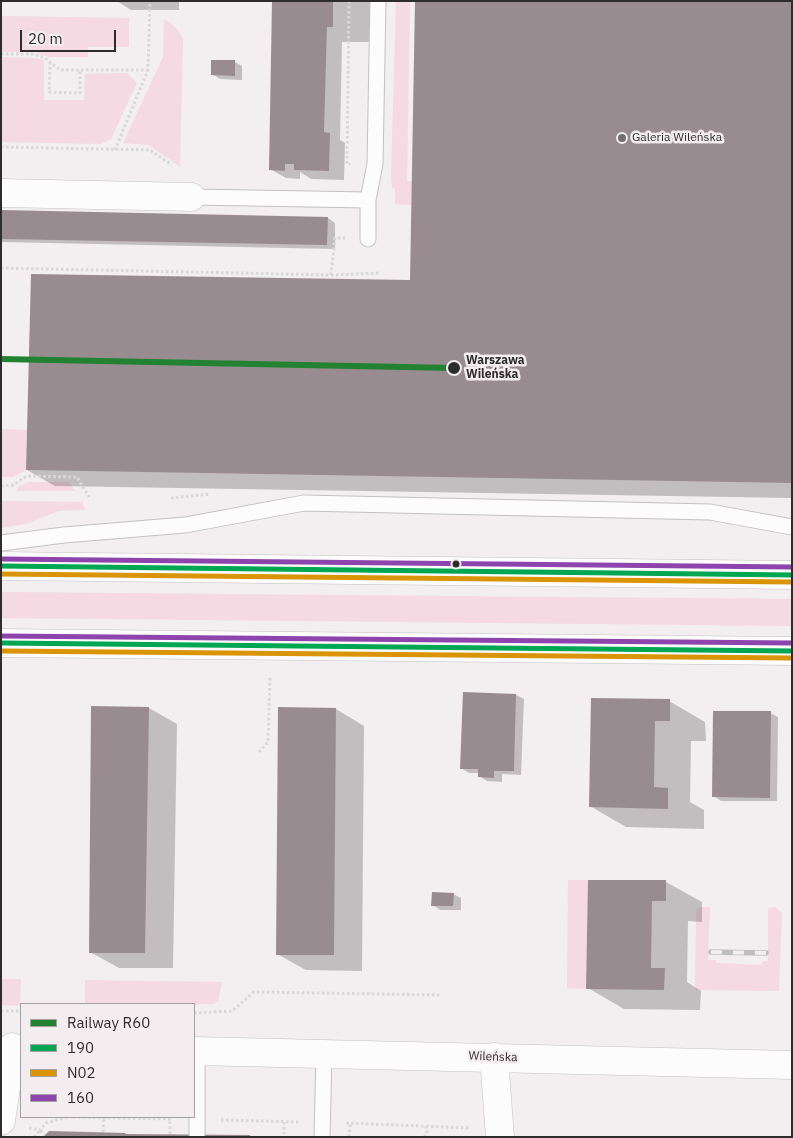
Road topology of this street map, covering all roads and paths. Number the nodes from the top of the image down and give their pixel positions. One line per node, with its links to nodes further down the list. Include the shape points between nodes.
1 (150, 1): 6 (path)
2 (378, 1): 12 (lane, via 375,164)
3 (1, 54): 4 (path, via 34,54)
4 (50, 62): 5 (path, via 60,70); 5 (path, via 49,92 80,93)
5 (80, 70): 6 (path)
6 (148, 70): 8 (path)
7 (1, 147): 8 (path)
8 (115, 150): 9 (path, via 150,150)
9 (174, 167)
10 (1, 192): 11 (main road)
11 (191, 197): 12 (lane)
12 (368, 200): 13 (lane)
13 (368, 239): 16 (path, via 335,238)
14 (1, 268): 16 (path)
15 (379, 273): 16 (path)
16 (332, 275)
17 (1, 486): 18 (path, via 13,486 27,476 77,476)
18 (89, 497)
19 (792, 526): 20 (lane, via 710,512 304,503 185,525)
20 (1, 543)
21 (1, 566): 22 (main road)
22 (792, 575)
23 (1, 643): 24 (main road)
24 (792, 651)
25 (270, 676): 26 (path, via 268,742)
26 (259, 752)
27 (440, 995): 30 (path, via 254,992 232,1011)
28 (1, 1011): 29 (path)
29 (20, 1011)
30 (195, 1013)
31 (12, 1047): 41 (main road)
32 (195, 1051): 33 (main road, Wileńska); 44 (lane)
33 (324, 1054): 34 (main road, Wileńska); 47 (lane)
34 (494, 1057): 35 (main road, Wileńska); 55 (main road)
35 (792, 1065)
36 (64, 1118): 46 (path, via 46,1123)
37 (104, 1118): 48 (path)
38 (137, 1118): 39 (path)
39 (170, 1119): 44 (path); 49 (path)
40 (284, 1122): 44 (path); 47 (path); 51 (path)
41 (11, 1124): 46 (path)
42 (350, 1124): 43 (path); 47 (path); 53 (path)
43 (426, 1126): 45 (path); 54 (path)
44 (196, 1127)
45 (471, 1128)
46 (40, 1130): 50 (path); 52 (path)
47 (322, 1130)
48 (103, 1132)
49 (170, 1134)
50 (45, 1136)
51 (284, 1136)
52 (34, 1137)
53 (349, 1137)
54 (424, 1137)
55 (500, 1137)

